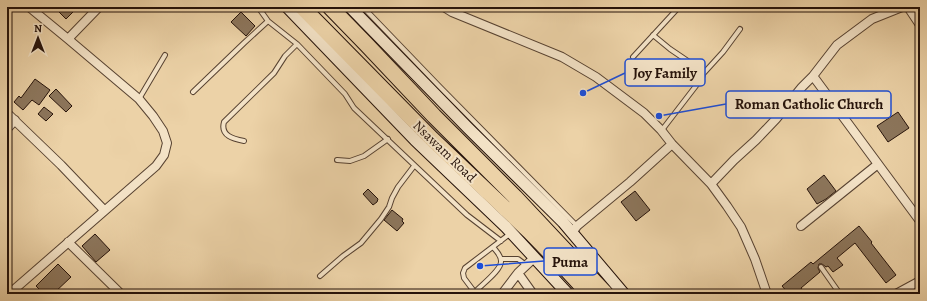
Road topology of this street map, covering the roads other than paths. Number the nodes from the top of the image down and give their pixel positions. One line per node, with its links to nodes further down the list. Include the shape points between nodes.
1 (29, 7): 17 (street)
2 (98, 7): 17 (street)
3 (258, 7): 13 (lane)
4 (287, 7): 40 (main road, via 415,140)
5 (302, 7): 57 (highway, Nsawam Road)
6 (330, 7): 58 (highway, Nsawam Road)
7 (350, 7): 39 (main road, via 468,128 563,222)
8 (363, 7): 39 (lane)
9 (444, 7): 28 (street, via 562,57 596,77 644,113)
10 (679, 7): 16 (lane)
11 (902, 7): 22 (street, via 872,19 837,45)
12 (908, 7): 14 (street)
13 (268, 21): 18 (lane); 23 (lane)
14 (920, 25)
15 (740, 29): 21 (lane)
16 (654, 35): 20 (lane); 21 (lane)
17 (68, 39): 24 (street)
18 (297, 44): 29 (lane, via 345,94 354,108); 30 (lane, via 274,72 224,122 224,130 230,138)
19 (165, 55): 24 (lane)
20 (633, 57)
21 (703, 74): 28 (lane)
22 (813, 76): 33 (street); 35 (street, via 771,125)
23 (193, 92)
24 (138, 99): 36 (street, via 163,131 166,143 164,155 156,166)
25 (7, 112): 26 (street)
26 (15, 120): 27 (street); 36 (street)
27 (7, 130)
28 (661, 130): 31 (street)
29 (388, 139): 32 (lane, via 364,156 350,161); 34 (lane)
30 (244, 141)
31 (672, 144): 35 (street); 39 (street)
32 (338, 160)
33 (878, 164): 37 (street); 38 (street)
34 (414, 166): 41 (lane, via 467,215); 48 (lane, via 398,187 381,219 361,243)
35 (711, 184): 51 (street, via 741,227)
36 (104, 210): 42 (street)
37 (920, 221)
38 (801, 226)
39 (574, 229): 59 (main road)
40 (511, 233): 41 (lane); 45 (main road)
41 (500, 241): 43 (lane)
42 (68, 242): 52 (street); 53 (street)
43 (493, 247): 44 (lane); 50 (lane, via 465,268 463,273)
44 (501, 259): 45 (lane); 50 (lane, via 499,269)
45 (530, 262): 47 (street); 56 (main road)
46 (821, 267): 60 (lane)
47 (518, 273): 54 (street); 55 (street)
48 (320, 276)
49 (920, 281): 61 (street)
50 (475, 293)
51 (766, 293)
52 (9, 294)
53 (121, 294)
54 (502, 294)
55 (533, 294)
56 (568, 294)
57 (589, 294)
58 (606, 294)
59 (624, 294)
60 (840, 294)
61 (896, 294)

